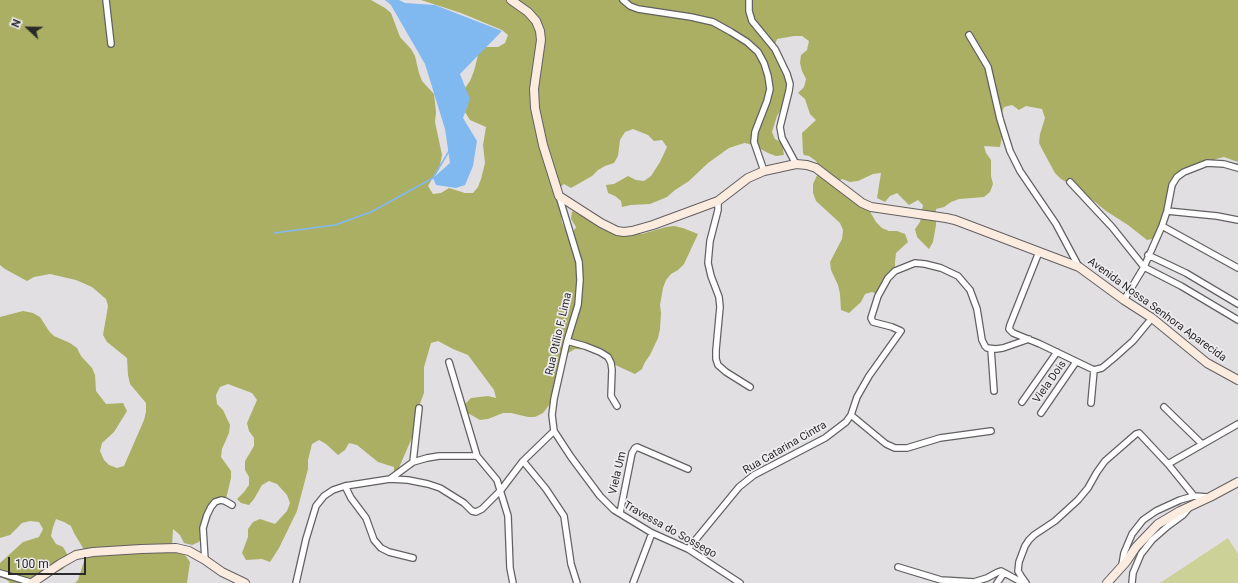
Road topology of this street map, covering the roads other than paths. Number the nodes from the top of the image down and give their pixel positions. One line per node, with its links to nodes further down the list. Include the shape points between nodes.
1 (106, 0): 6 (street)
2 (511, 0): 11 (street, via 528,12 540,31 534,89 535,108 543,145)
3 (623, 0): 9 (street, via 638,9 713,22 758,52 764,63 770,89 754,142)
4 (749, 0): 7 (street, via 752,21 775,50 790,84 780,127 782,138)
5 (969, 35): 18 (street, via 988,66 1010,151 1020,171 1056,224)
6 (111, 44)
7 (796, 164): 9 (street); 16 (street, Avenida Nossa Senhora Aparecida, via 816,168 871,207 950,219)
8 (1238, 168): 13 (street, via 1207,163 1184,172 1172,185)
9 (764, 171): 12 (street, via 748,178)
10 (1070, 182): 19 (street, via 1112,227)
11 (559, 196): 12 (street, via 601,223 624,232 632,232); 26 (street, Rua Otílio F. Lima, via 579,262 580,280 578,305)
12 (718, 201): 33 (street, via 708,263 720,307 716,359 718,365 726,372)
13 (1167, 211): 14 (street); 15 (street)
14 (1238, 220)
15 (1162, 226): 17 (street); 20 (street)
16 (1039, 252): 18 (street, Avenida Nossa Senhora Aparecida); 25 (street, via 1009,329)
17 (1148, 255): 19 (street); 22 (street, via 1186,273)
18 (1079, 267): 21 (street, Avenida Nossa Senhora Aparecida)
19 (1144, 267): 21 (street); 24 (street)
20 (1238, 268)
21 (1124, 300): 23 (street, Avenida Nossa Senhora Aparecida)
22 (1238, 304)
23 (1152, 318): 31 (street, via 1133,341 1102,368); 32 (street, Avenida Nossa Senhora Aparecida, via 1207,363)
24 (1238, 320)
25 (1029, 339): 27 (street, via 1004,348); 28 (street)
26 (567, 341): 37 (street, via 608,357 612,370 611,396); 43 (street, Rua Otílio F. Lima, via 554,399)
27 (991, 349): 34 (street); 41 (street, Rua Catarina Cintra, via 985,346 982,340 977,309 970,290 958,276 941,268 916,263 895,271 878,296 871,318 873,322 901,331 861,390)
28 (1057, 352): 30 (street); 35 (street)
29 (449, 362): 46 (street)
30 (1076, 362): 31 (street); 40 (street, Viela Dois)
31 (1094, 370): 36 (street)
32 (1238, 380)
33 (750, 387)
34 (994, 391)
35 (1022, 402)
36 (1091, 403)
37 (617, 406)
38 (1164, 407): 45 (street)
39 (419, 408): 47 (street)
40 (1041, 413)
41 (850, 415): 44 (street, via 886,444 895,448 906,448 940,438); 61 (street, Rua Catarina Cintra, via 846,422 826,438 754,475 739,487)
42 (1238, 424): 45 (street)
43 (554, 431): 48 (street); 59 (street, Travessa do Sossego, via 600,496)
44 (991, 431)
45 (1202, 444): 49 (street)
46 (477, 456): 47 (street, via 439,456); 54 (street, via 497,480)
47 (413, 462): 51 (street)
48 (523, 462): 54 (street); 72 (street, via 564,516 571,564)
49 (1168, 464): 55 (street); 76 (street, via 1139,433 1133,436 1105,461 1078,500 1029,540 1019,562 1018,571)
50 (688, 470): 59 (street, Viela Um, via 635,448 632,452)
51 (390, 479): 53 (street); 54 (street, via 408,480 440,488 474,512 482,509)
52 (1238, 482): 56 (street)
53 (345, 486): 62 (street, via 366,518 374,540 381,548); 70 (street, via 324,496 316,506)
54 (501, 490): 71 (street, via 508,516)
55 (1194, 496): 56 (street); 65 (street, via 1156,511 1143,520 1132,534 1124,553)
56 (1210, 497): 58 (street)
57 (232, 505): 63 (street, via 221,500 215,502 207,515 204,528)
58 (1191, 507): 65 (street, via 1158,524 1136,547); 78 (street, via 1152,540 1141,554 1133,573)
59 (620, 513): 60 (street, Travessa do Sossego)
60 (652, 533): 61 (street, Travessa do Sossego); 73 (street)
61 (688, 549): 74 (street, Travessa do Sossego)
62 (413, 558)
63 (205, 560): 68 (street, via 189,551 176,548 93,552 76,555); 69 (street)
64 (898, 567): 67 (street, via 941,580 974,582 1001,571)
65 (1122, 567): 77 (street)
66 (0, 573): 68 (street)
67 (1004, 573): 75 (street); 76 (street)
68 (32, 583)
69 (245, 583)
70 (296, 583)
71 (513, 583)
72 (577, 583)
73 (633, 583)
74 (740, 583)
75 (997, 583)
76 (1025, 583)
77 (1107, 583)
78 (1132, 583)

